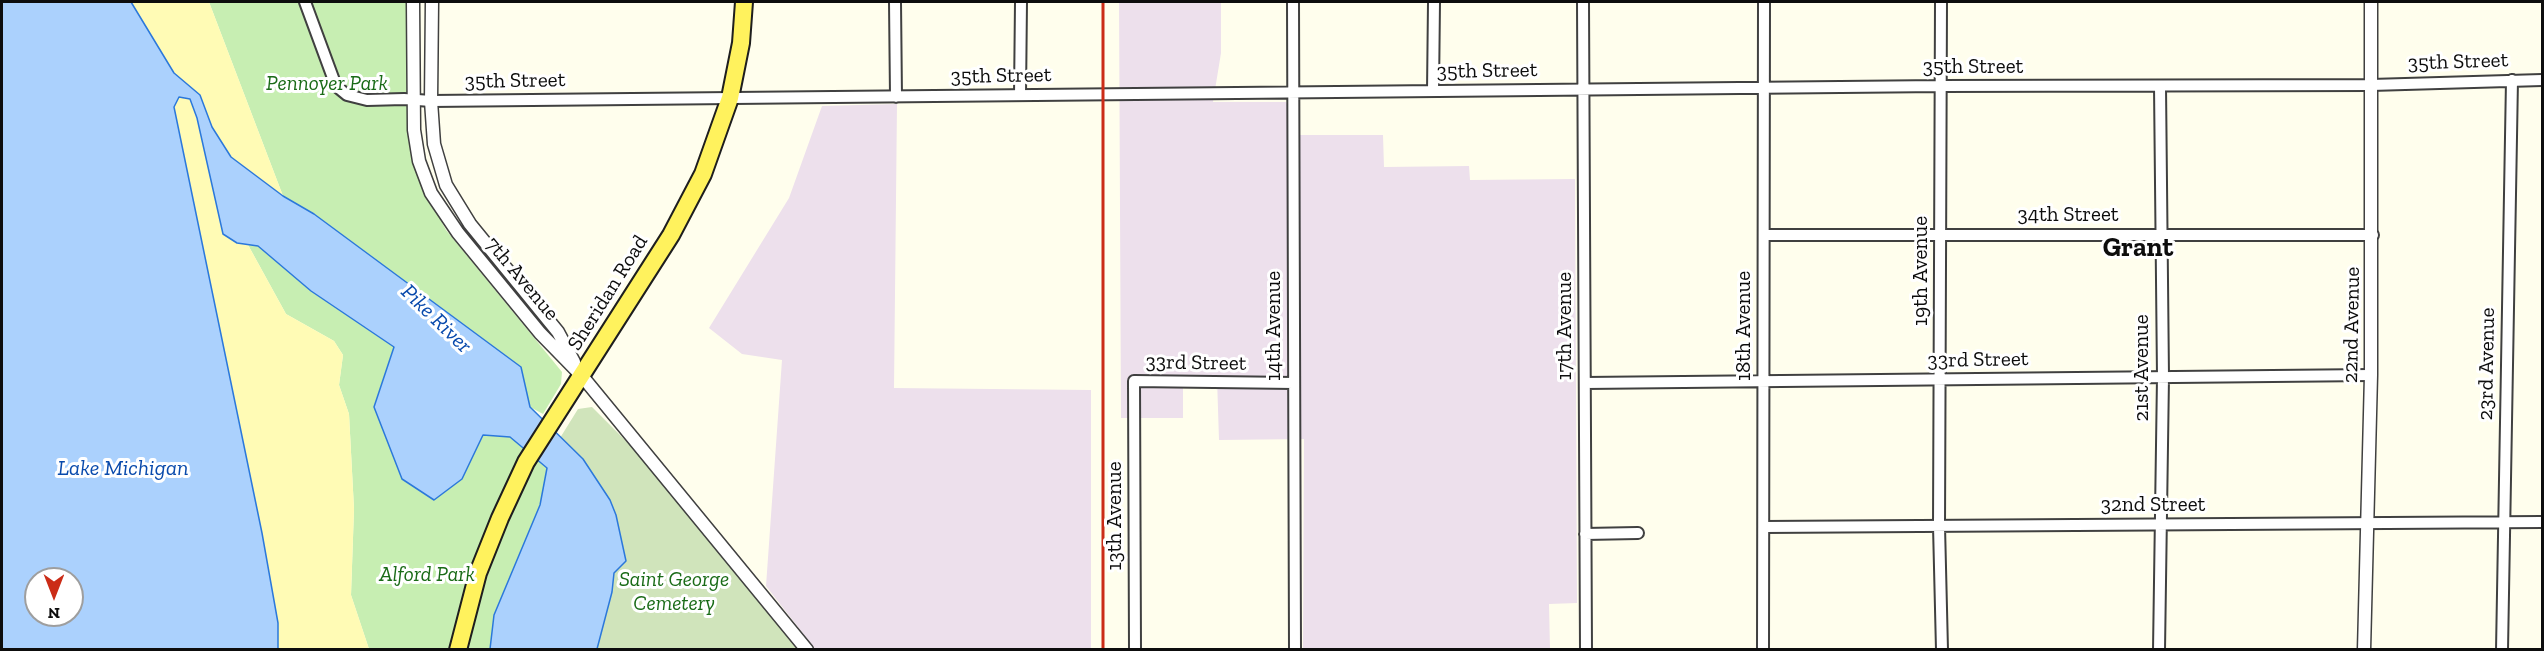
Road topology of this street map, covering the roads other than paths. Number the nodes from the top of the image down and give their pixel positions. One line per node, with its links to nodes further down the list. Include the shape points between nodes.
1 (305, 2): 25 (street, 35th Street, via 332,79 341,91 367,100)
2 (413, 2): 25 (street, 7th Avenue)
3 (432, 2): 26 (street, 7th Avenue)
4 (744, 2): 24 (main road, Sheridan Road)
5 (895, 2): 23 (street)
6 (1021, 2): 22 (street)
7 (1293, 2): 21 (street, 14th Avenue)
8 (1434, 2): 20 (street)
9 (1583, 2): 19 (street, 17th Avenue)
10 (1764, 2): 18 (street, 18th Avenue)
11 (1941, 2): 16 (street, 19th Avenue)
12 (2371, 2): 15 (street, 22nd Avenue)
13 (2512, 80): 14 (street, 35th Street); 15 (street, 35th Street); 39 (street, 23rd Avenue)
14 (2542, 80)
15 (2371, 85): 17 (street, 35th Street); 30 (street, 22nd Avenue)
16 (1941, 86): 17 (street, 35th Street); 18 (street, 35th Street); 28 (street, 19th Avenue)
17 (2160, 86): 29 (street, 21st Avenue)
18 (1764, 88): 19 (street, 35th Street); 27 (street, 18th Avenue)
19 (1584, 90): 20 (street, 35th Street); 38 (street, 17th Avenue)
20 (1433, 91): 21 (street, 35th Street)
21 (1292, 92): 22 (street, 35th Street); 37 (street, 14th Avenue)
22 (1020, 95): 23 (street, 35th Street)
23 (896, 97): 24 (street, 35th Street)
24 (730, 98): 26 (street, 35th Street); 32 (main road, Sheridan Road, via 703,174 671,235)
25 (413, 100): 26 (street, 35th Street); 32 (street, 7th Avenue, via 419,161 432,193 458,233 540,333)
26 (431, 101): 32 (street, 7th Avenue, via 434,144 446,185 470,224 558,332)
27 (1764, 235): 28 (street, 34th Street); 36 (street, 18th Avenue)
28 (1941, 235): 29 (street, 34th Street); 34 (street, 19th Avenue)
29 (2160, 235): 30 (street, 34th Street); 33 (street, 21st Avenue)
30 (2373, 235): 31 (street, 22nd Avenue)
31 (2371, 375): 33 (street, 33rd Street); 41 (street, 22nd Avenue)
32 (582, 376): 47 (main road, via 526,462 500,518 478,573); 48 (street, Sheridan Road)
33 (2163, 377): 34 (street, 33rd Street); 42 (street, 21st Avenue)
34 (1941, 380): 36 (street, 33rd Street); 43 (street, 19th Avenue)
35 (1134, 381): 37 (street, 33rd Street); 49 (street, 13th Avenue)
36 (1764, 381): 38 (street, 33rd Street); 44 (street, 18th Avenue)
37 (1294, 383): 50 (street, 14th Avenue)
38 (1584, 383): 46 (street, 17th Avenue)
39 (2503, 522): 40 (street, 32nd Street); 41 (street, 32nd Street); 56 (street, 23rd Avenue)
40 (2542, 522)
41 (2368, 523): 42 (street, 32nd Street); 55 (street, 22nd Avenue)
42 (2160, 525): 43 (street, 32nd Street); 54 (street, 21st Avenue)
43 (1939, 526): 44 (street, 32nd Street); 53 (street, 19th Avenue)
44 (1764, 527): 52 (street, 18th Avenue)
45 (1638, 532): 46 (street)
46 (1585, 534): 51 (street, 17th Avenue)
47 (458, 650)
48 (807, 650)
49 (1135, 650)
50 (1295, 650)
51 (1586, 650)
52 (1763, 650)
53 (1942, 650)
54 (2159, 650)
55 (2364, 650)
56 (2502, 650)

